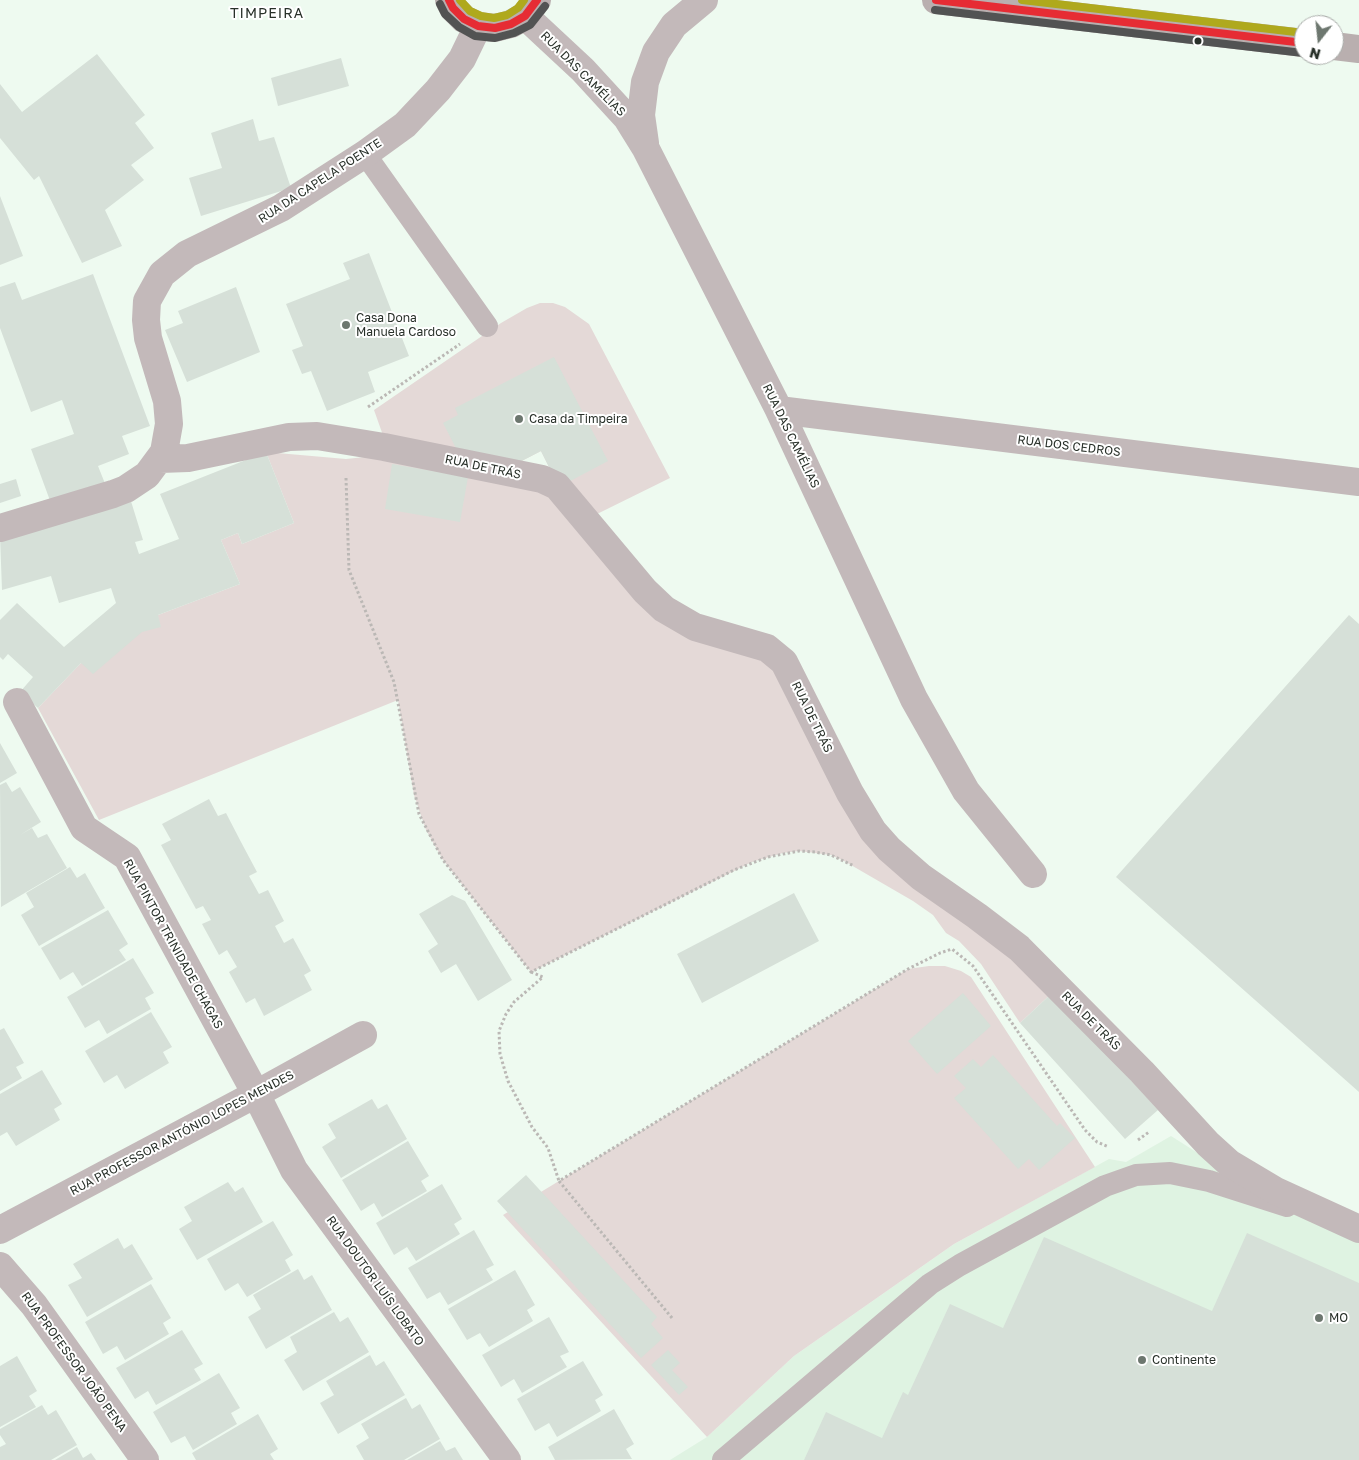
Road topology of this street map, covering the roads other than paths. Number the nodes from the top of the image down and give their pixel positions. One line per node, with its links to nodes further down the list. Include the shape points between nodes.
1 (449, 0): 5 (main road, via 464,19)
2 (704, 0): 9 (street, via 674,25 656,52 644,82 641,115)
3 (936, 0): 6 (main road)
4 (531, 8): 5 (main road, via 511,24 495,28); 9 (street, RUA DAS CAMÉLIAS, via 627,118)
5 (478, 26): 10 (street, RUA DA CAPELA POENTE, via 462,59 438,90 405,125)
6 (1294, 41)
7 (1344, 47): 8 (main road)
8 (1359, 49)
9 (645, 147): 12 (street, RUA DAS CAMÉLIAS)
10 (365, 154): 11 (lane); 13 (street, RUA DA CAPELA POENTE, via 270,214 187,254 169,266 159,278 147,301 146,320 169,413 167,444)
11 (487, 326)
12 (779, 410): 14 (street, RUA DOS CEDROS); 17 (street, RUA DAS CAMÉLIAS, via 914,699 941,749 966,791)
13 (160, 459): 15 (street, RUA DA CAPELA POENTE, via 147,475 126,490); 21 (street, RUA DE TRÁS, via 188,458 289,436 334,438 548,480 566,496 645,591 664,609 695,627 756,644 776,654 790,671 857,806 888,849 1019,948 1213,1149 1242,1172)
14 (1359, 482)
15 (0, 528)
16 (17, 702): 19 (street, RUA PINTOR TRINIDADE CHAGAS, via 84,828 127,857)
17 (1033, 874)
18 (362, 1035): 19 (street, RUA PROFESSOR ANTÓNIO LOPES MENDES)
19 (256, 1094): 20 (street, RUA PROFESSOR ANTÓNIO LOPES MENDES); 24 (street, RUA DOUTOR LUÍS LOBATO, via 305,1186)
20 (0, 1230)
21 (1359, 1230): 25 (lane, via 1188,1175 1153,1172 1120,1180 930,1284)
22 (0, 1266): 23 (street, RUA PROFESSOR JOÃO PENA, via 34,1305)
23 (145, 1460)
24 (507, 1460)
25 (723, 1460)

